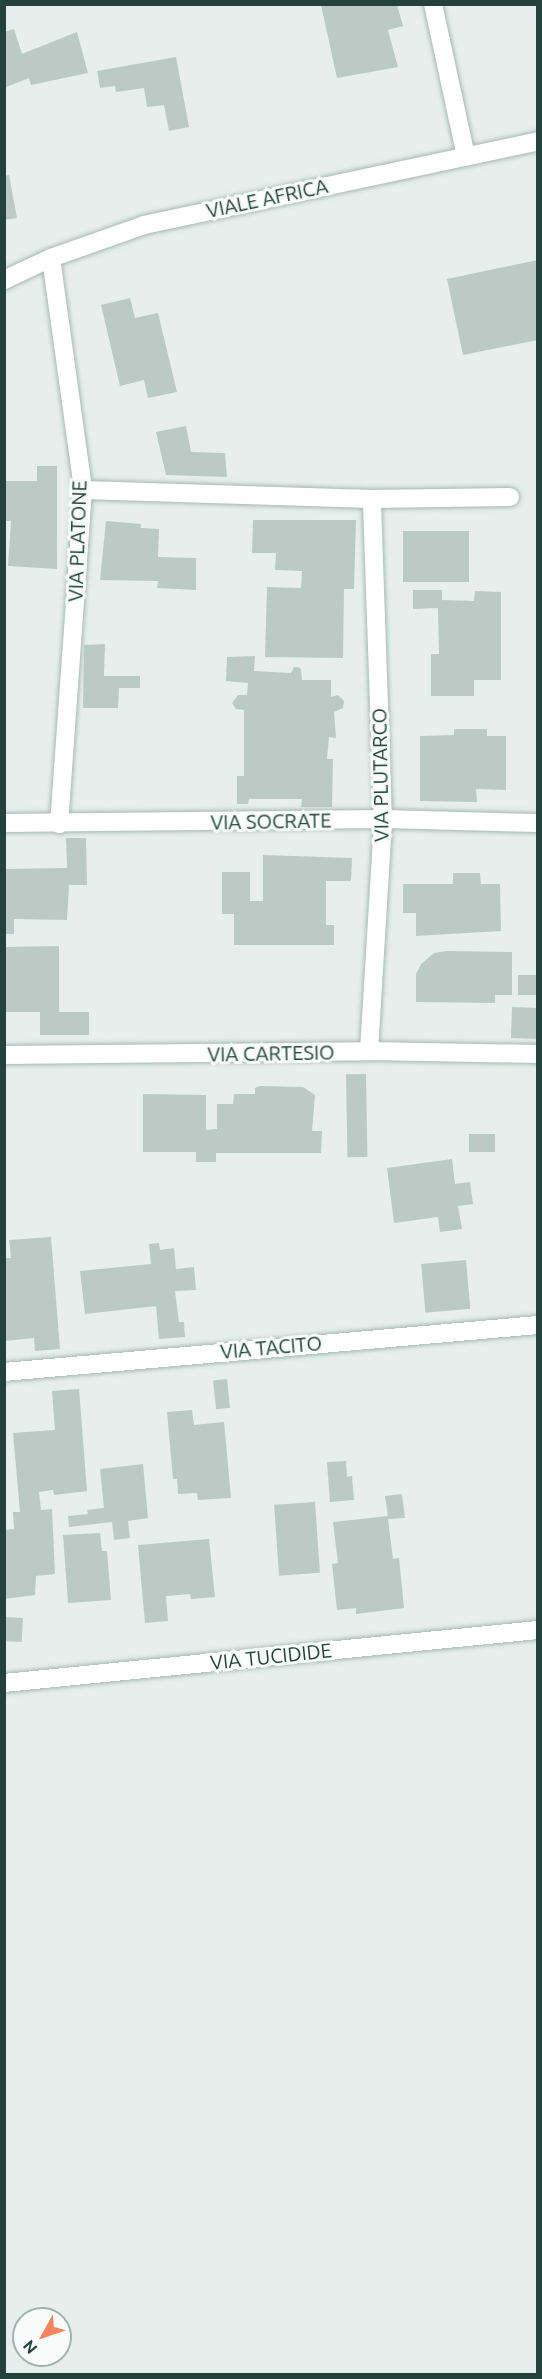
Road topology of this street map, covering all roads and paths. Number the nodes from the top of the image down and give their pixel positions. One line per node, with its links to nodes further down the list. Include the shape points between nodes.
1 (433, 4): 3 (street)
2 (537, 141): 3 (street, VIALE AFRICA)
3 (466, 156): 4 (street, VIALE AFRICA, via 144,225)
4 (51, 258): 5 (street, VIALE AFRICA); 6 (street, VIA PLATONE)
5 (4, 280)
6 (83, 490): 8 (street); 12 (street, VIA PLATONE)
7 (510, 497): 8 (street)
8 (372, 499): 9 (street, VIA PLUTARCO)
9 (383, 819): 11 (street, VIA SOCRATE); 12 (street, VIA SOCRATE); 13 (street, VIA PLUTARCO)
10 (4, 823): 12 (street, VIA SOCRATE)
11 (537, 823)
12 (59, 825)
13 (369, 1051): 14 (street, VIA CARTESIO); 15 (street, VIA CARTESIO)
14 (537, 1054)
15 (4, 1055)
16 (537, 1325): 17 (street, VIA TACITO)
17 (4, 1372)
18 (537, 1630): 19 (street, VIA TUCIDIDE)
19 (4, 1683)

